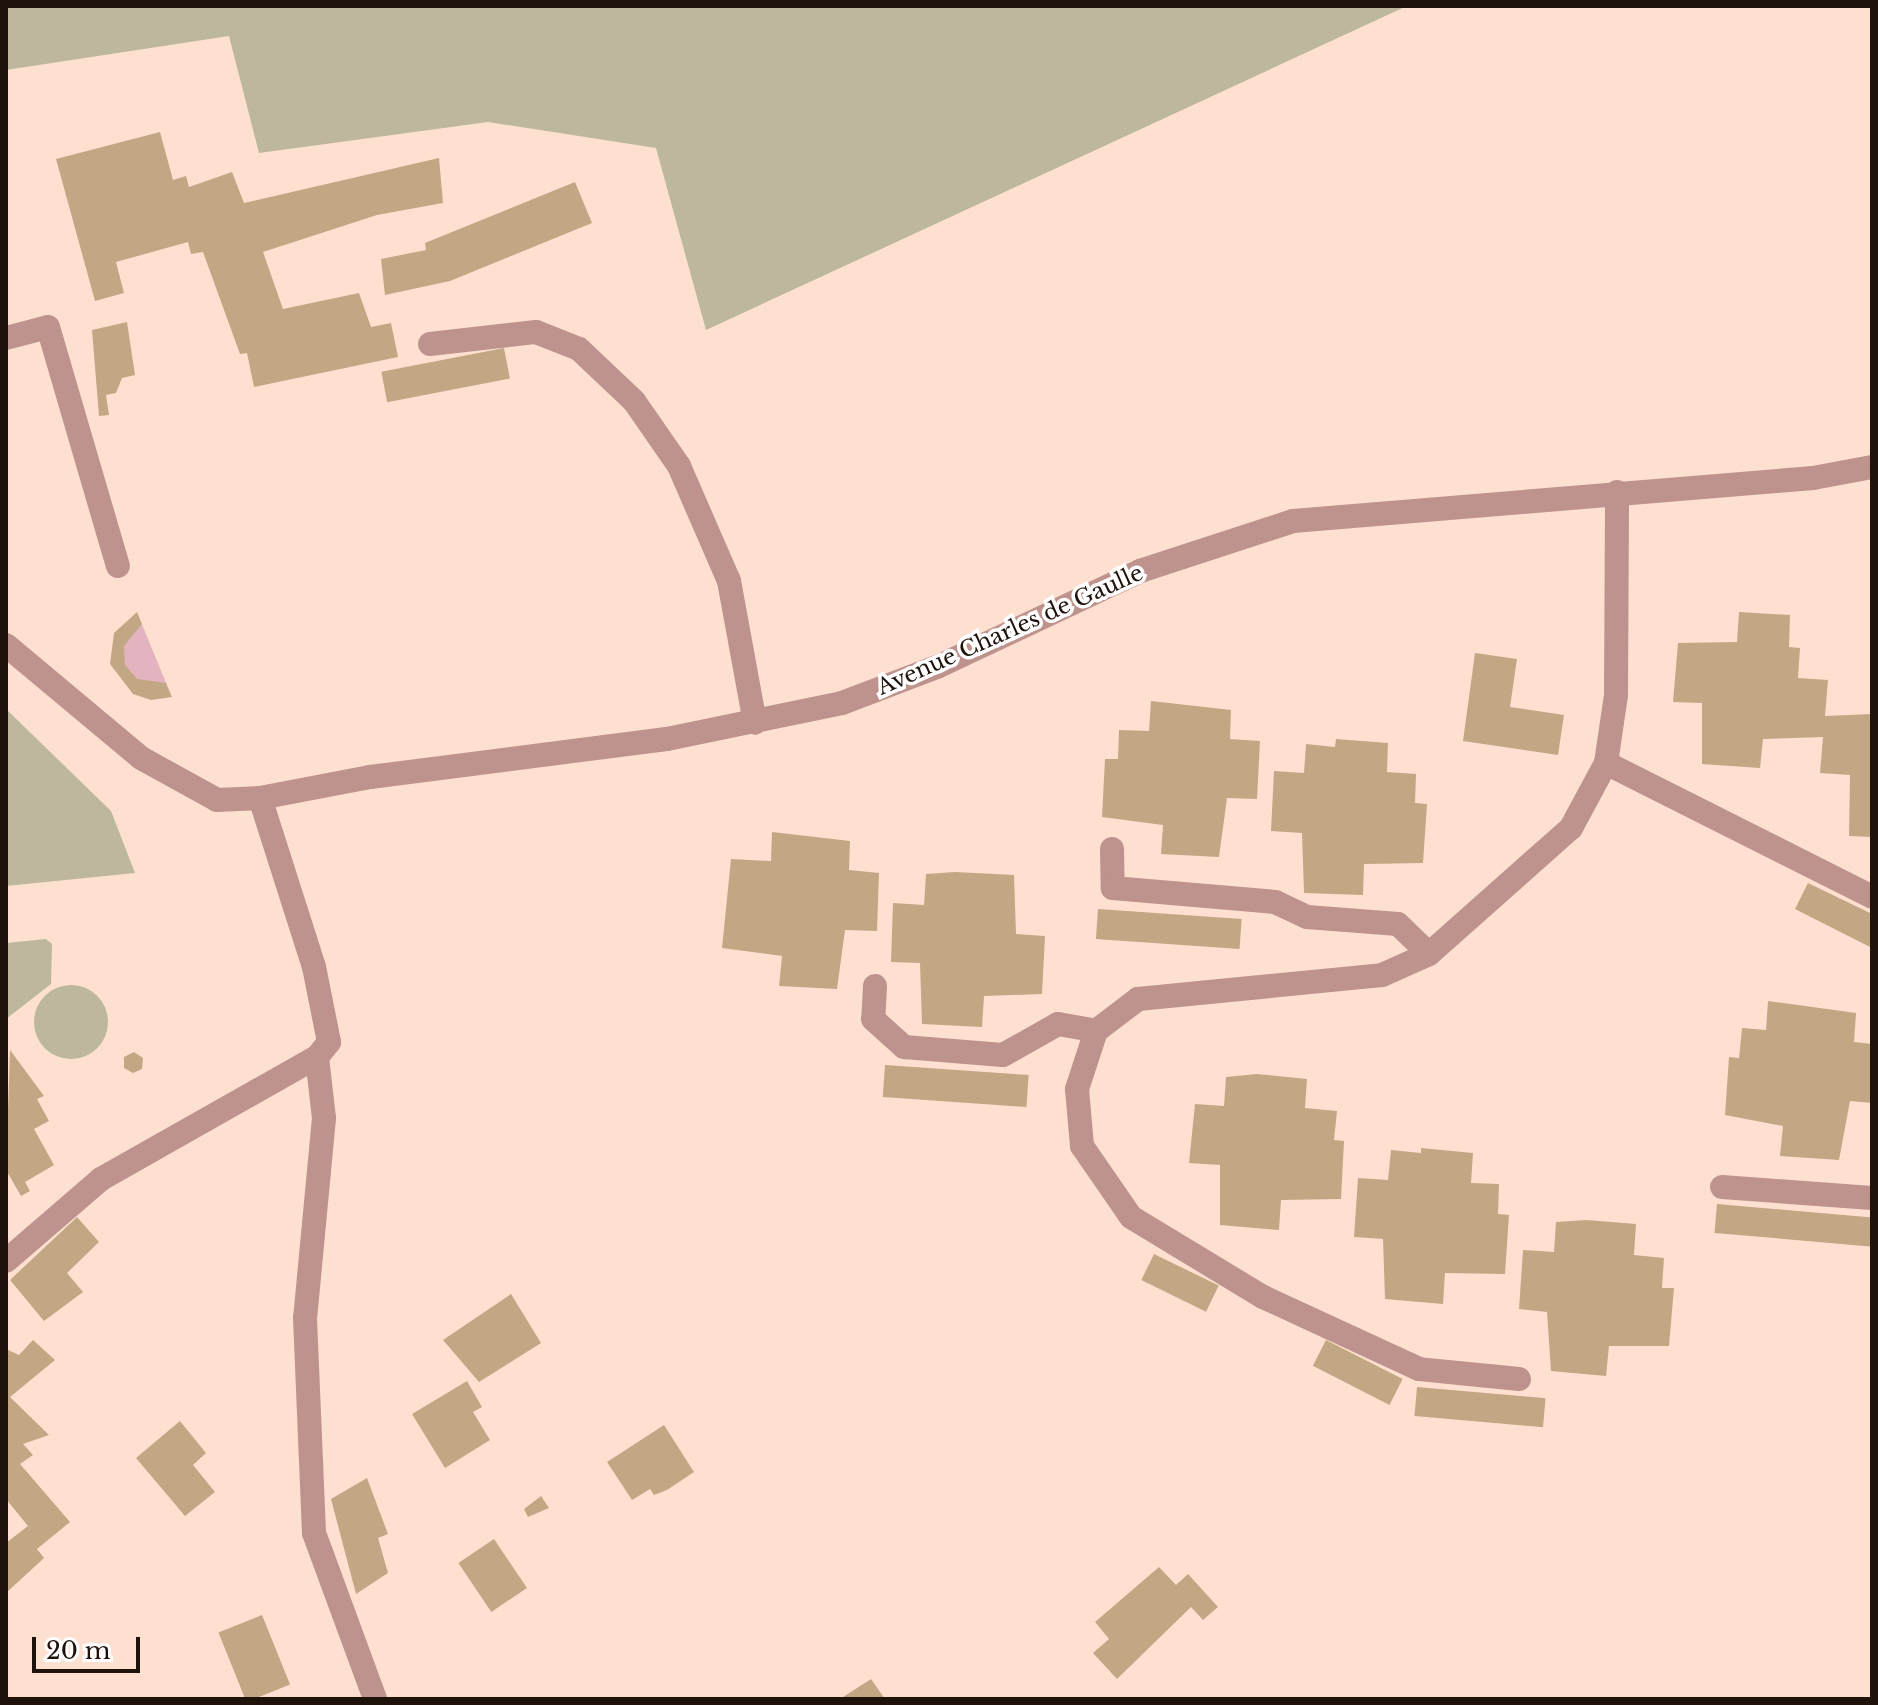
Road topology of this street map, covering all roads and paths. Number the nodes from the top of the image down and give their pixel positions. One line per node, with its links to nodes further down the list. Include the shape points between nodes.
1 (6, 338): 5 (street, via 48,327)
2 (430, 344): 7 (street, via 536,332 579,349 634,401 679,466 729,581)
3 (1872, 467): 4 (street, Avenue Charles de Gaulle, via 1813,478)
4 (1617, 492): 7 (street, Avenue Charles de Gaulle, via 1337,515 1252,532 1140,571 883,688); 8 (street, via 1616,695)
5 (118, 566)
6 (6, 645): 9 (street, Avenue Charles de Gaulle, via 141,758 217,800)
7 (755, 723): 9 (street, Avenue Charles de Gaulle)
8 (1606, 763): 11 (street); 12 (street, via 1571,828)
9 (260, 798): 15 (street, via 330,1023 329,1042)
10 (1112, 849): 12 (street, via 1113,888 1275,902 1307,917 1398,924)
11 (1872, 897)
12 (1429, 954): 14 (street, via 1382,975 1138,999)
13 (875, 986): 14 (street, via 873,1019 904,1047 1003,1055 1058,1024)
14 (1096, 1031): 19 (street, via 1077,1089 1082,1146 1131,1217 1263,1297 1419,1369)
15 (317, 1057): 18 (street, via 101,1179); 20 (street, via 324,1118 305,1318 314,1533)
16 (1722, 1187): 17 (street)
17 (1872, 1198)
18 (6, 1261)
19 (1519, 1379)
20 (375, 1699)

